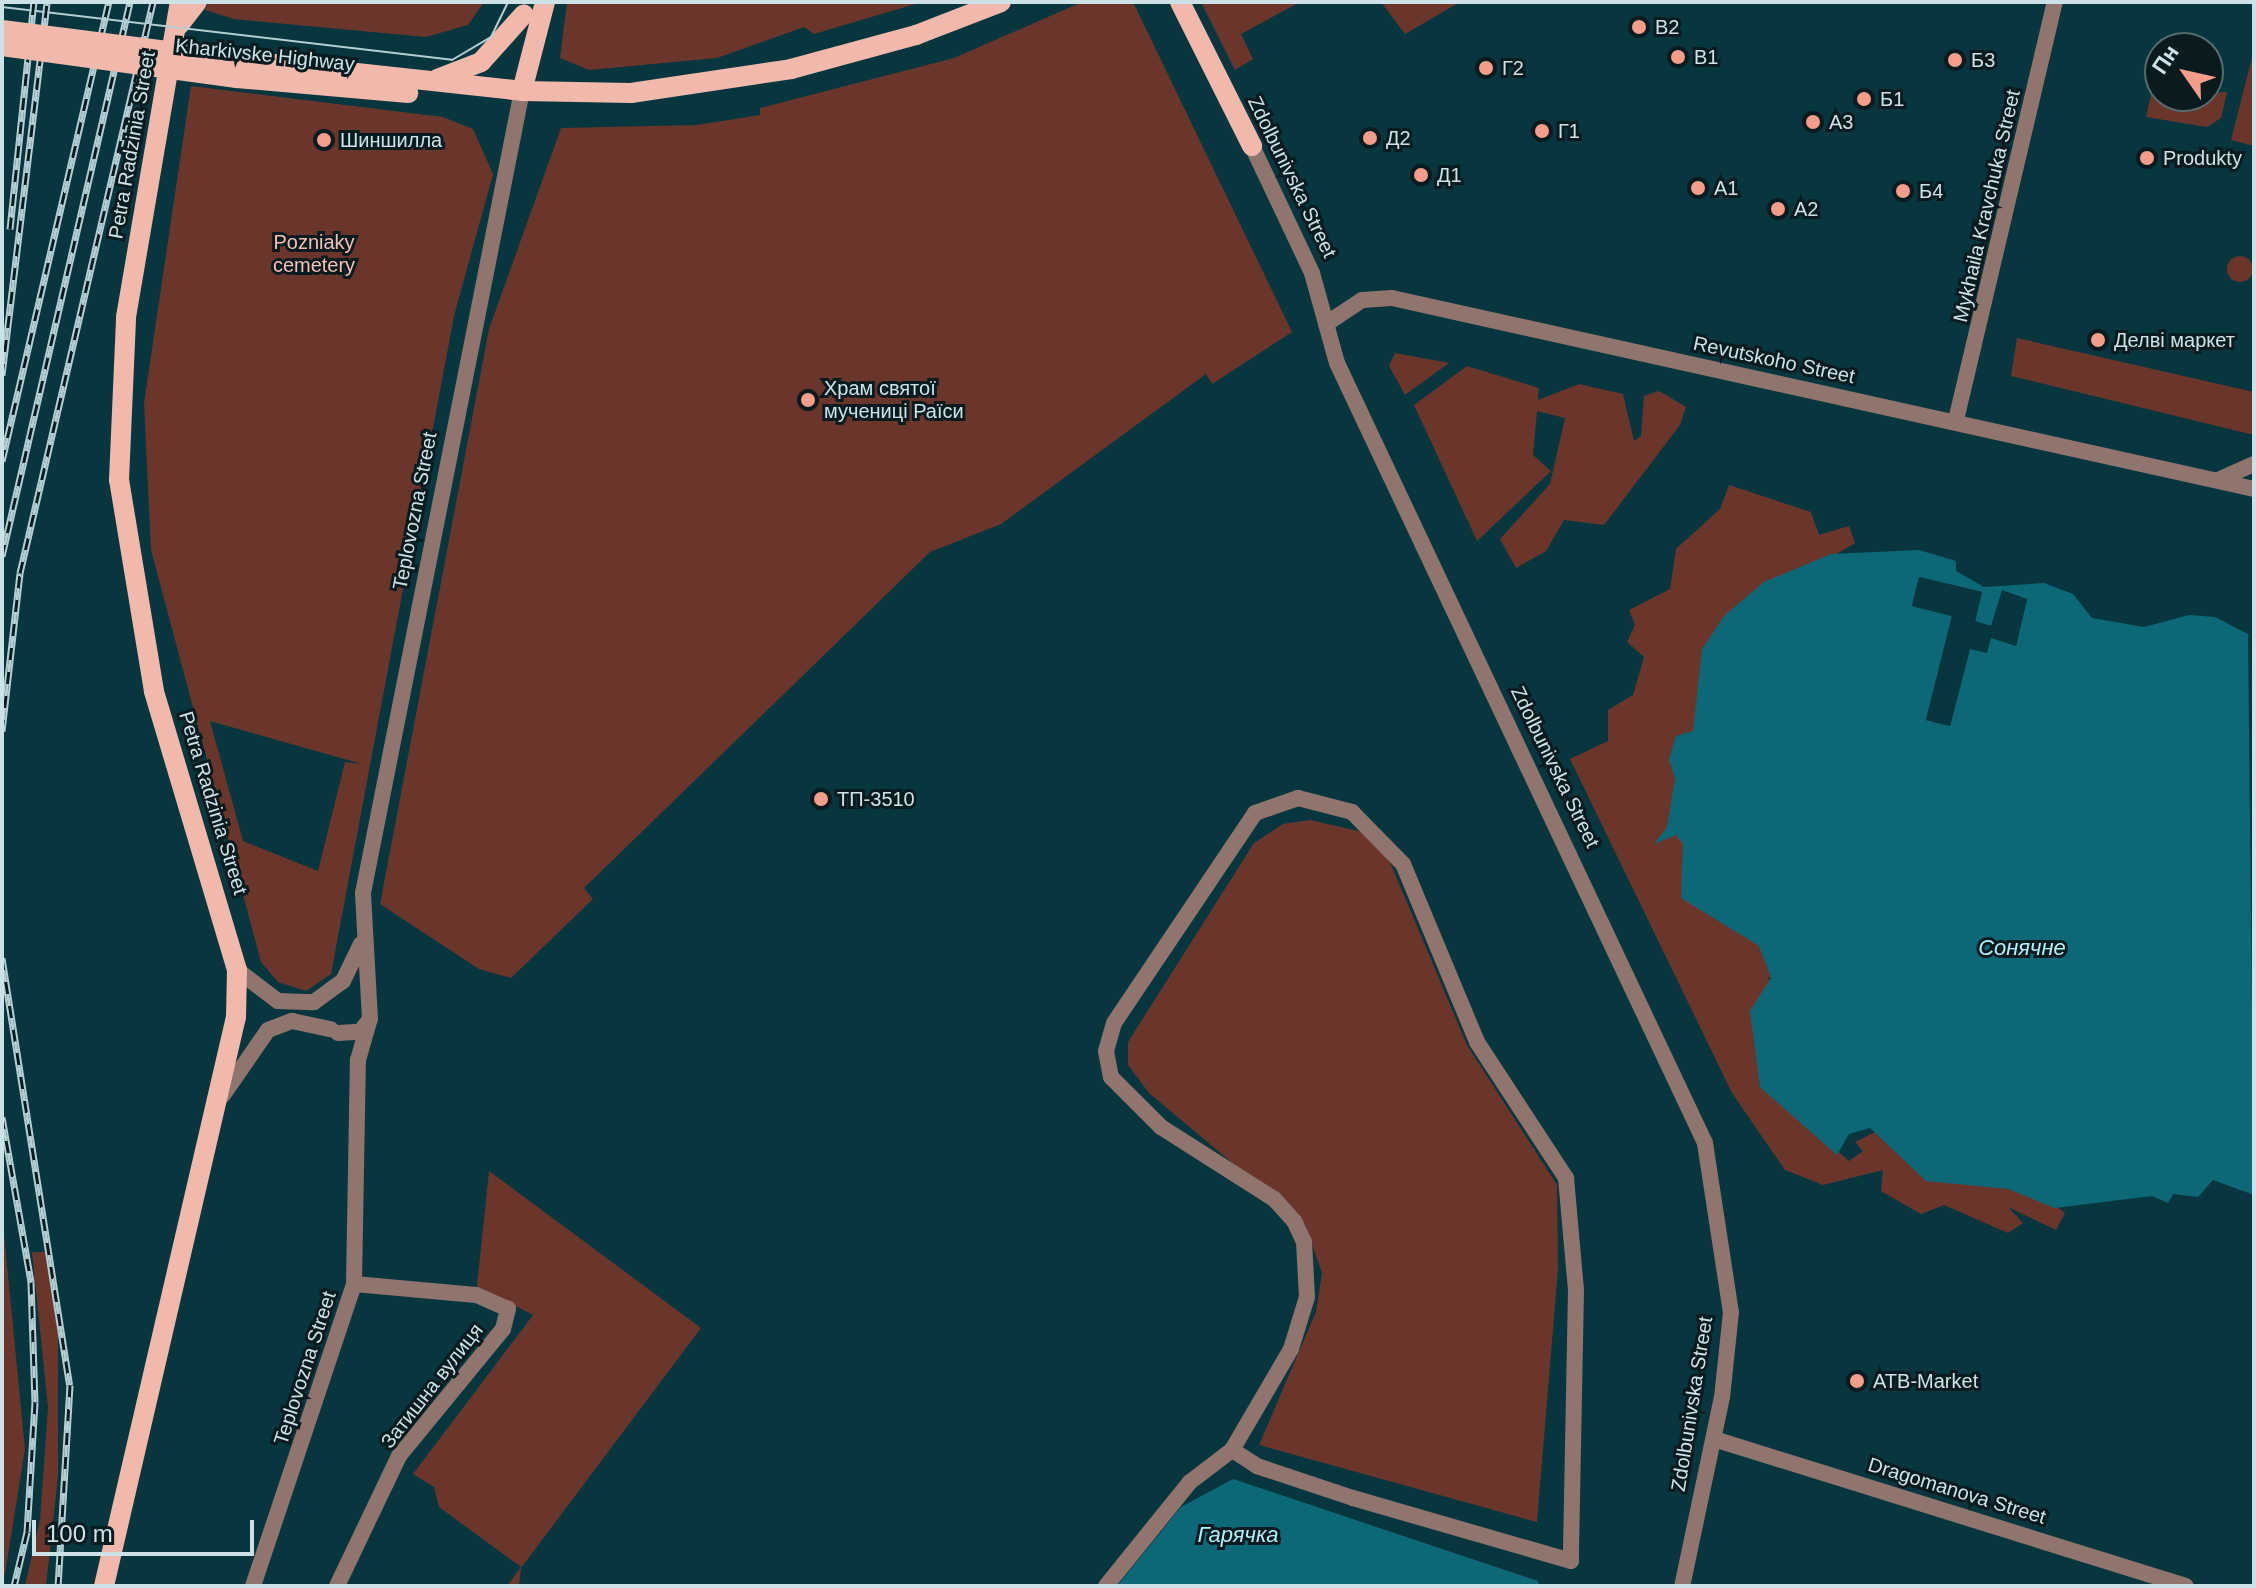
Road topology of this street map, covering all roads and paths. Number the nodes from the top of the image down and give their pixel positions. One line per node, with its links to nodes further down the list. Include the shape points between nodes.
1 (180, 2): 8 (main road, Petra Radzinia Street)
2 (197, 2): 8 (main road, Petra Radzinia Street)
3 (545, 2): 13 (main road)
4 (1001, 2): 13 (main road, Kharkivske Highway, via 916,35 757,76 631,93)
5 (1180, 2): 14 (main road, Zdolbunivska Street)
6 (2055, 2): 16 (street, Mykhaila Kravchuka Street)
7 (525, 8): 12 (main road, via 481,62); 13 (main road)
8 (179, 25): 21 (main road, Petra Radzinia Street, via 126,317 119,480 154,691)
9 (2, 30): 11 (main road, Kharkivske Highway, bridge)
10 (2, 46): 11 (main road, Kharkivske Highway, bridge)
11 (237, 69): 12 (main road, Kharkivske Highway); 13 (main road, Kharkivske Highway, via 496,101)
12 (425, 82): 13 (main road, Kharkivske Highway)
13 (522, 91): 20 (street, Teplovozna Street, via 378,811)
14 (1252, 146): 15 (street, Zdolbunivska Street, via 1312,273)
15 (1326, 324): 16 (street, Revutskoho Street, via 1362,300 1392,298); 29 (street, Zdolbunivska Street, via 1391,482 1695,1113 1729,1270 1728,1353)
16 (1956, 420): 18 (street, Revutskoho Street)
17 (2254, 464): 18 (street)
18 (2218, 480): 19 (street, Revutskoho Street)
19 (2254, 489)
20 (361, 941): 22 (street, Teplovozna Street); 23 (street, Teplovozna Street)
21 (237, 970): 22 (street, via 278,1001 301,1004); 27 (main road, Petra Radzinia Street)
22 (330, 994): 23 (street, via 353,988); 25 (street, via 324,1015)
23 (368, 997): 24 (street)
24 (370, 1019): 25 (street, via 360,1032); 26 (street, Teplovozna Street)
25 (334, 1031): 26 (street); 27 (street, via 292,1021 268,1030)
26 (358, 1060): 28 (street, Teplovozna Street)
27 (223, 1095): 31 (main road, Petra Radzinia Street)
28 (354, 1284): 32 (street, Teplovozna Street); 33 (street, Затишна вулиця, via 476,1295 508,1309 503,1329 399,1456)
29 (1714, 1439): 35 (street, Zdolbunivska Street); 36 (street, Dragomanova Street)
30 (1232, 1450): 30 (street, via 1291,1349 1307,1297 1304,1242 1274,1199 1137,1105 1111,1077 1106,1051 1114,1023 1255,813 1298,798 1352,812 1403,864 1477,1042 1566,1178 1576,1290 1571,1561 1340,1494); 34 (street, via 1190,1482)
31 (104, 1586)
32 (253, 1586)
33 (337, 1586)
34 (1106, 1586)
35 (1682, 1586)
36 (2186, 1586)

